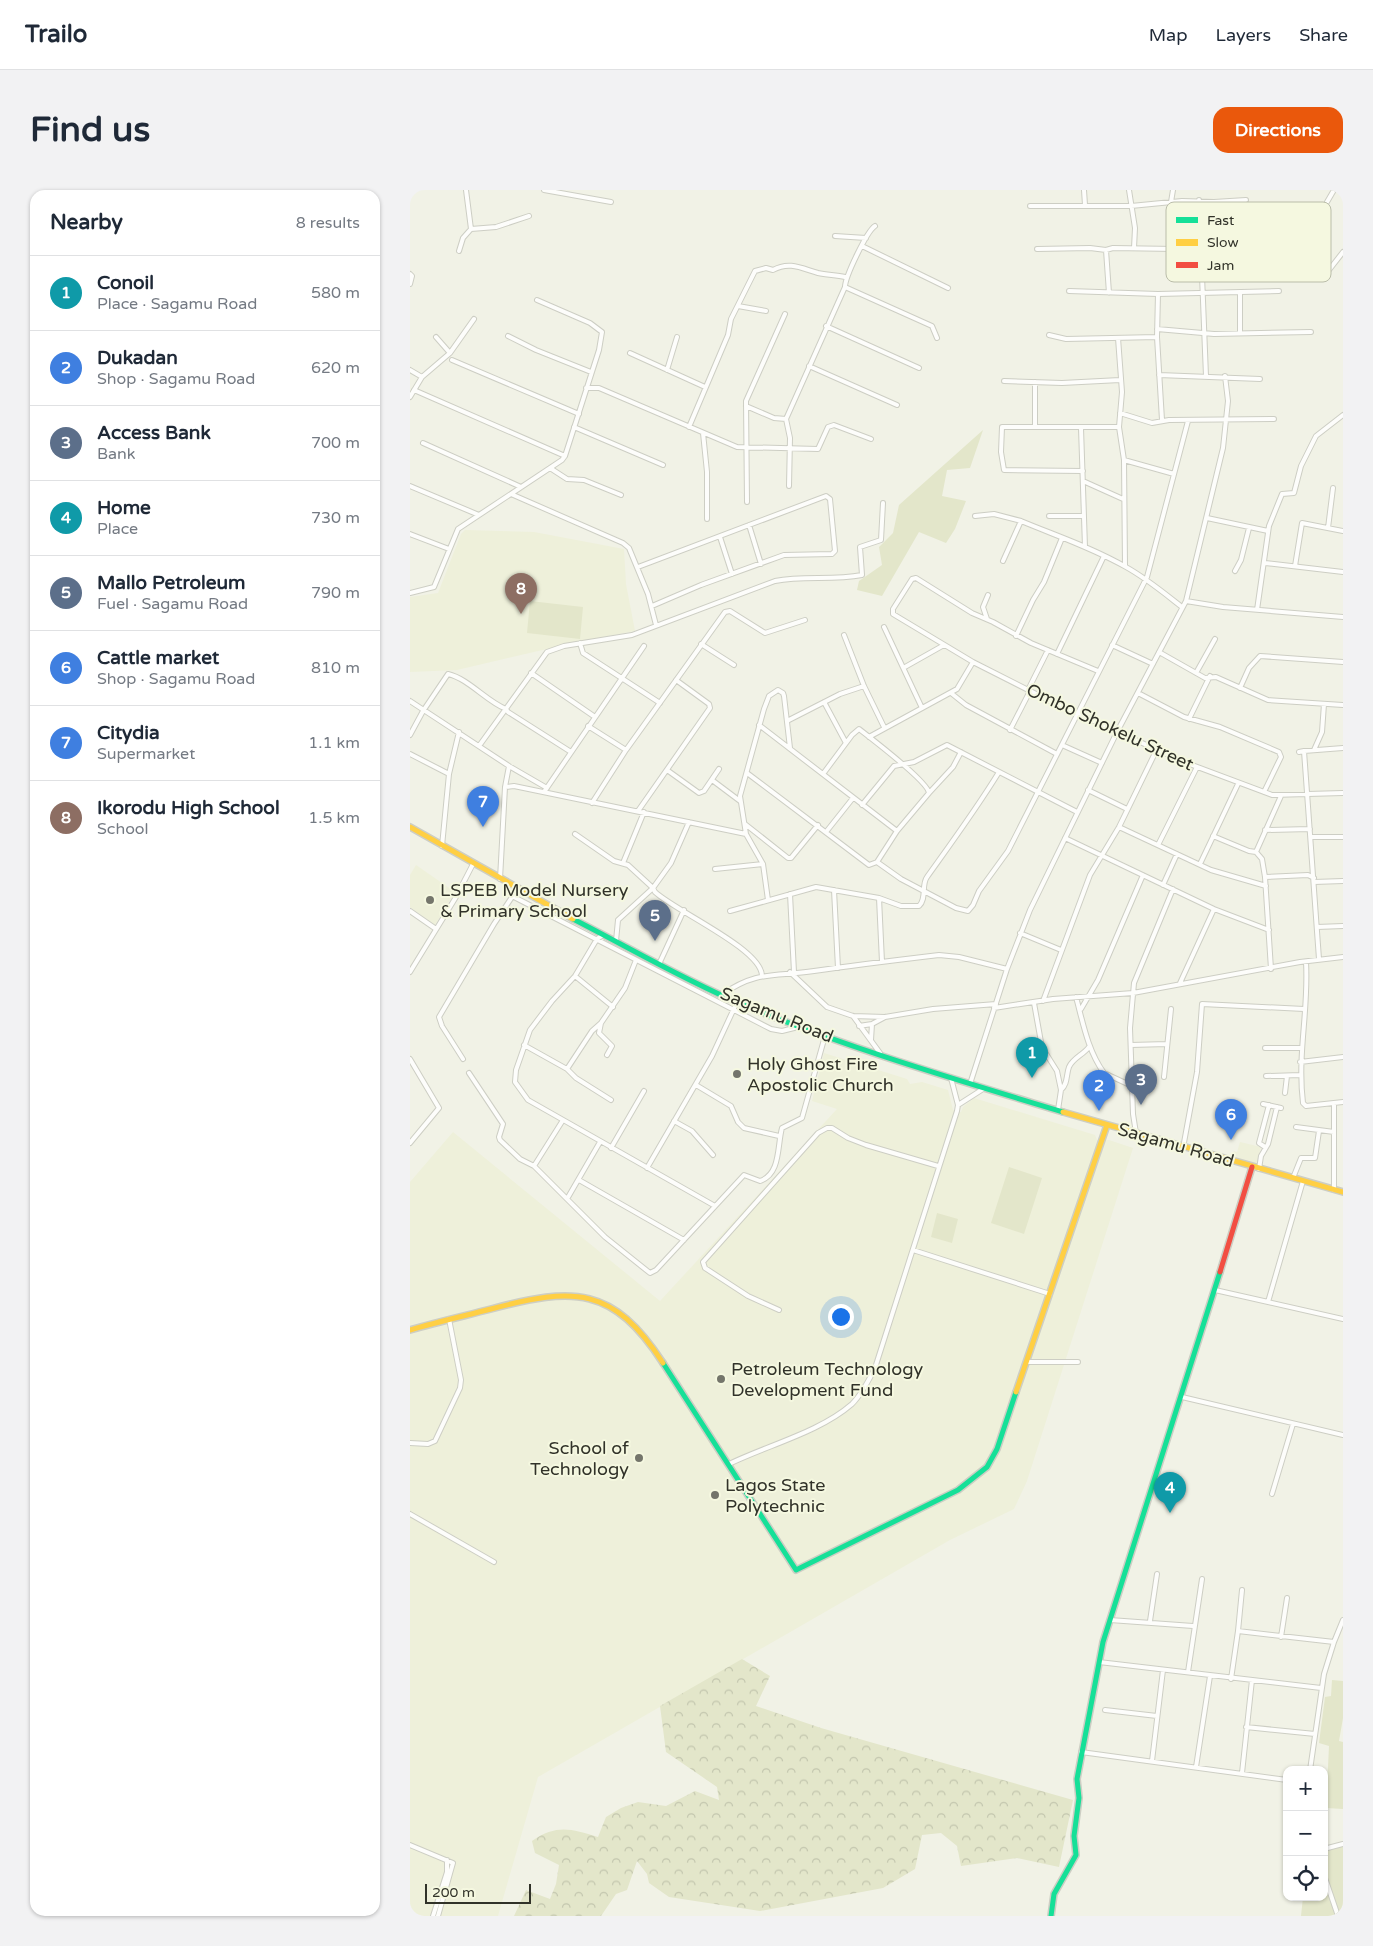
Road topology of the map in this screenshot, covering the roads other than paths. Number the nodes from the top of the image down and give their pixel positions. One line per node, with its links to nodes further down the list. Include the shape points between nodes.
1 (466, 190): 19 (street)
2 (544, 190): 7 (street)
3 (1084, 190): 14 (street)
4 (1129, 190): 16 (street)
5 (1173, 190): 12 (street)
6 (1334, 190): 13 (street)
7 (560, 191): 10 (street)
8 (1199, 200): 9 (street); 12 (street)
9 (1246, 200)
10 (612, 202)
11 (1166, 202): 16 (street)
12 (1171, 202)
13 (1326, 202)
14 (1085, 205): 15 (street); 16 (street)
15 (1030, 206)
16 (1131, 206): 24 (street)
17 (529, 216): 19 (street, via 496,227)
18 (875, 226): 21 (street)
19 (471, 229): 27 (street, via 463,238)
20 (835, 236): 21 (street)
21 (866, 238): 22 (street)
22 (862, 246): 31 (street); 35 (street)
23 (1036, 248): 26 (street)
24 (1134, 248): 25 (street); 26 (street)
25 (1166, 248)
26 (1106, 250): 40 (street)
27 (459, 251)
28 (1343, 252): 29 (street)
29 (1331, 269)
30 (410, 274): 33 (street)
31 (845, 277): 34 (street); 43 (street, via 794,265 779,266 773,270 758,269)
32 (1202, 282): 38 (street)
33 (410, 284)
34 (845, 287): 47 (street); 57 (street, via 932,326)
35 (948, 288)
36 (1069, 291): 40 (street)
37 (1278, 291): 39 (street)
38 (1202, 292): 39 (street); 41 (street); 49 (street)
39 (1240, 292): 51 (street)
40 (1109, 293): 41 (street)
41 (1158, 294): 48 (street)
42 (537, 300): 66 (street, via 600,329 601,342)
43 (738, 306): 44 (street); 75 (street)
44 (766, 311)
45 (785, 314): 79 (street)
46 (474, 319): 59 (street)
47 (826, 326): 62 (street); 63 (street)
48 (1157, 329): 49 (street); 56 (street)
49 (1203, 332): 51 (street); 68 (street)
50 (1311, 332): 51 (street)
51 (1240, 333)
52 (1049, 335): 58 (street, via 1066,339)
53 (436, 336): 59 (street)
54 (508, 336): 66 (street)
55 (676, 337): 65 (street)
56 (1157, 337): 58 (street); 67 (street)
57 (937, 338)
58 (1118, 338): 72 (street)
59 (450, 353): 70 (street)
60 (630, 353): 65 (street)
61 (452, 360): 82 (street)
62 (809, 366): 80 (street); 84 (street)
63 (919, 368)
64 (410, 370): 70 (street)
65 (667, 370): 75 (street)
66 (591, 372): 76 (street)
67 (1159, 375): 68 (street); 86 (street)
68 (1206, 376): 69 (street)
69 (1225, 376): 71 (street); 87 (street)
70 (422, 377): 77 (street)
71 (1260, 379)
72 (1120, 380): 74 (street, via 1102,383); 81 (street)
73 (1004, 381): 74 (street)
74 (1035, 382): 91 (street)
75 (705, 387): 90 (street)
76 (586, 388): 82 (street); 90 (street, via 599,388)
77 (414, 390): 78 (street); 99 (street)
78 (410, 397)
79 (746, 406): 84 (street, via 774,418); 97 (street)
80 (897, 406)
81 (1120, 413): 86 (street, via 1152,422); 92 (street)
82 (579, 414): 89 (street)
83 (1343, 416): 125 (street, via 1316,436 1301,466 1295,492 1280,495)
84 (786, 419): 98 (street, via 790,429)
85 (1274, 419): 87 (street)
86 (1162, 420): 88 (street)
87 (1227, 420): 88 (street); 120 (street)
88 (1188, 421): 104 (street)
89 (574, 427): 99 (street); 101 (street)
90 (689, 427): 94 (street)
91 (1035, 427): 93 (street); 103 (street, via 1002,427 1004,470)
92 (1120, 427): 93 (street); 100 (street)
93 (1081, 428): 103 (street)
94 (703, 433): 97 (street); 119 (street)
95 (871, 440): 98 (street, via 834,425 828,427 818,449)
96 (423, 443): 108 (street)
97 (746, 448): 98 (street); 113 (street)
98 (789, 448): 107 (street)
99 (565, 456): 102 (street)
100 (1124, 460): 104 (street); 112 (street)
101 (663, 465)
102 (550, 468): 108 (street); 111 (street, via 566,479 584,480)
103 (1083, 471): 105 (street)
104 (1174, 474): 142 (street, via 1150,571)
105 (1083, 481): 112 (street); 118 (street)
106 (410, 486): 115 (street)
107 (789, 486)
108 (521, 487): 110 (street)
109 (1333, 488): 124 (street)
110 (511, 494): 115 (street); 138 (street, via 623,543)
111 (621, 495)
112 (1123, 499): 136 (street)
113 (748, 502)
114 (883, 503): 152 (street, via 881,540 860,547 862,575 824,579 796,577 775,581)
115 (479, 515): 131 (street, via 458,529)
116 (975, 516): 121 (street, via 994,514)
117 (1049, 516): 118 (street)
118 (1084, 516): 130 (street)
119 (707, 518)
120 (1207, 518): 123 (street); 145 (street)
121 (1021, 521): 129 (street); 133 (street)
122 (749, 525): 128 (street); 135 (street); 135 (street, via 826,496 830,499 834,518 834,553 792,554)
123 (1249, 528): 125 (street); 139 (street)
124 (1328, 528): 126 (street); 137 (street, via 1301,524)
125 (1268, 531): 134 (street)
126 (1343, 531)
127 (410, 534): 131 (street)
128 (720, 537): 138 (street); 141 (street)
129 (1062, 538): 130 (street); 155 (street)
130 (1085, 547): 132 (street)
131 (449, 549): 143 (street, via 434,587)
132 (1104, 556): 136 (street); 164 (street)
133 (1003, 562)
134 (1265, 563): 137 (street); 148 (street)
135 (761, 564): 141 (street)
136 (1125, 566): 142 (street)
137 (1295, 566): 140 (street)
138 (638, 567): 146 (street)
139 (1235, 571)
140 (1343, 572)
141 (732, 574): 146 (street)
142 (1145, 579): 147 (street); 160 (street)
143 (410, 592)
144 (988, 595): 150 (street, via 983,607)
145 (1186, 601): 147 (street); 148 (street)
146 (652, 606): 152 (street)
147 (1182, 607): 163 (street)
148 (1257, 610): 149 (street)
149 (1343, 616)
150 (987, 619): 155 (street); 159 (street, Ombo Shokelu Street, via 916,578 912,579 892,612)
151 (805, 620): 158 (street, via 765,633 728,611)
152 (656, 625): 157 (street, via 632,635)
153 (884, 627): 169 (street)
154 (844, 635): 176 (street)
155 (1016, 636): 162 (street)
156 (1215, 639): 172 (street)
157 (580, 642): 171 (street, via 547,652); 174 (street, via 583,653)
158 (700, 644): 168 (street); 175 (street)
159 (944, 645): 165 (street, Ombo Shokelu Street); 169 (street)
160 (1112, 645): 167 (street); 170 (street)
161 (644, 646): 174 (street)
162 (1048, 650): 164 (street); 178 (street)
163 (1159, 652): 167 (street); 172 (street)
164 (1058, 654): 170 (street)
165 (973, 662): 178 (street, Ombo Shokelu Street); 180 (street, via 964,680)
166 (1343, 662): 177 (street, via 1260,656)
167 (1153, 664): 179 (street)
168 (734, 665)
169 (904, 667): 186 (street)
170 (1098, 671): 189 (street)
171 (531, 673): 187 (street); 190 (street)
172 (1196, 673): 173 (street, via 1205,678)
173 (1210, 676): 177 (street); 191 (street)
174 (622, 679): 183 (street); 190 (street)
175 (676, 680): 183 (street); 220 (street, via 710,706)
176 (864, 686): 182 (street); 195 (street)
177 (1240, 688): 184 (street, via 1268,700)
178 (1030, 690): 189 (street, Ombo Shokelu Street); 196 (street)
179 (1138, 692): 191 (street); 198 (street)
180 (950, 694): 186 (street); 196 (street)
181 (410, 702): 188 (street)
182 (824, 702): 192 (street); 201 (street)
183 (660, 703): 207 (street)
184 (1324, 704): 185 (street); 208 (street, via 1322,732)
185 (1343, 705)
186 (922, 708): 195 (street)
187 (506, 709): 188 (street, via 448,674); 203 (street); 210 (street)
188 (423, 711): 197 (street); 199 (street)
189 (1077, 714): 198 (street, Ombo Shokelu Street); 202 (street)
190 (595, 717): 194 (street)
191 (1189, 719): 234 (street, via 1220,727 1281,754)
192 (787, 721): 193 (street, via 783,692 778,690 769,696); 204 (street)
193 (759, 725): 204 (street); 222 (street)
194 (588, 726): 207 (street); 210 (street)
195 (884, 727): 200 (street)
196 (1010, 730): 214 (street)
197 (459, 732): 203 (street); 223 (street)
198 (1117, 732): 206 (street, Ombo Shokelu Street); 215 (street)
199 (410, 735)
200 (869, 737): 201 (street, via 857,729); 216 (street)
201 (846, 743): 224 (street)
202 (1062, 745): 214 (street); 215 (street)
203 (479, 746): 217 (street)
204 (790, 748): 224 (street)
205 (1343, 748): 208 (street)
206 (1157, 749): 218 (street, Ombo Shokelu Street); 243 (street)
207 (626, 750): 241 (street)
208 (1314, 750): 209 (street)
209 (1304, 751): 212 (street); 237 (street)
210 (571, 752): 229 (street)
211 (962, 752): 216 (street, via 947,745 914,762); 221 (street); 235 (street, via 953,768)
212 (1299, 752)
213 (410, 754): 223 (street)
214 (1057, 754): 233 (street)
215 (1102, 763): 231 (street)
216 (903, 764): 235 (street, via 927,786); 242 (street, via 897,764 888,772)
217 (509, 766): 225 (street); 228 (street)
218 (1197, 767): 227 (street, Ombo Shokelu Street); 262 (street)
219 (719, 769): 226 (street)
220 (667, 770): 226 (street, via 699,793); 244 (street)
221 (999, 772): 233 (street); 286 (street, via 975,812 925,880)
222 (747, 773): 240 (street); 249 (street)
223 (449, 774): 263 (street)
224 (823, 774): 239 (street)
225 (529, 778): 229 (street); 230 (street)
226 (712, 780): 240 (street)
227 (1238, 784): 234 (street, Ombo Shokelu Street); 258 (street)
228 (506, 787): 230 (street); 277 (street)
229 (547, 788): 232 (street)
230 (524, 789): 232 (street)
231 (1088, 790): 243 (street); 246 (street)
232 (544, 792): 241 (street)
233 (1038, 792): 246 (street); 286 (street, via 1008,851 979,891 970,910 956,908)
234 (1264, 792): 238 (street, Ombo Shokelu Street)
235 (929, 793): 254 (street)
236 (1343, 793): 237 (street, Ombo Shokelu Street)
237 (1307, 794): 238 (street, Ombo Shokelu Street); 252 (street)
238 (1281, 796): 253 (street)
239 (853, 798): 242 (street); 255 (street)
240 (740, 801): 248 (street)
241 (592, 803): 244 (street)
242 (862, 804): 254 (street)
243 (1127, 809): 250 (street)
244 (638, 811): 245 (street)
245 (644, 812): 247 (street); 268 (street)
246 (1077, 812): 261 (street)
247 (689, 822): 257 (street); 282 (street, via 671,863)
248 (745, 824): 249 (street, via 788,858); 257 (street)
249 (818, 825): 255 (street)
250 (1119, 826): 262 (street); 266 (street)
251 (410, 827): 263 (main road, Sagamu Road)
252 (1310, 829): 253 (street); 259 (street)
253 (1265, 830): 264 (street)
254 (897, 831): 267 (street)
255 (826, 832): 267 (street, via 862,861 872,866)
256 (575, 834): 268 (street, via 614,861)
257 (746, 834): 270 (street)
258 (1213, 836): 264 (street); 271 (street)
259 (1312, 837): 260 (street); 272 (street)
260 (1343, 837)
261 (1065, 838): 266 (street); 299 (street)
262 (1158, 845): 265 (street)
263 (442, 846): 269 (main road, Sagamu Road)
264 (1256, 852): 276 (street, via 1262,859)
265 (1177, 854): 271 (street); 280 (street)
266 (1102, 856): 274 (street); 303 (street, via 1090,874)
267 (877, 862): 286 (street)
268 (623, 863): 282 (street)
269 (473, 864): 277 (main road, Sagamu Road); 297 (street)
270 (763, 864): 273 (street); 290 (street)
271 (1200, 864): 281 (street)
272 (1313, 869): 275 (street); 278 (street)
273 (715, 870)
274 (1143, 875): 280 (street); 322 (street)
275 (1308, 875): 276 (street); 278 (street)
276 (1265, 877): 281 (street)
277 (500, 879): 284 (main road, Sagamu Road)
278 (1314, 880): 279 (street); 296 (street)
279 (1343, 882)
280 (1163, 885): 283 (street)
281 (1266, 886): 298 (street)
282 (653, 888): 292 (street, via 660,897); 302 (street, via 618,920)
283 (1173, 889): 291 (street); 319 (street, via 1146,951)
284 (519, 890): 288 (street); 300 (main road, Sagamu Road)
285 (834, 890): 287 (street, via 810,888); 289 (street); 311 (street)
286 (924, 891): 289 (street, via 919,906 900,906)
287 (790, 894): 290 (street); 315 (street)
288 (512, 896): 301 (street); 350 (street, via 439,1017)
289 (879, 898): 308 (street)
290 (768, 900): 293 (street)
291 (1214, 908): 298 (street); 318 (street)
292 (684, 910): 307 (street); 317 (street, via 750,957 760,968)
293 (730, 911)
294 (410, 912): 297 (street)
295 (1343, 926): 296 (street)
296 (1317, 927): 305 (street)
297 (436, 929): 310 (street)
298 (1269, 930): 313 (street)
299 (1020, 933): 303 (street); 312 (street)
300 (604, 934): 301 (street); 302 (main road, Sagamu Road)
301 (597, 939): 306 (street); 316 (street)
302 (616, 941): 307 (main road, Sagamu Road)
303 (1061, 950): 323 (street)
304 (1343, 957): 305 (street)
305 (1320, 959): 309 (street)
306 (636, 960): 327 (street, via 628,984); 328 (street)
307 (660, 962): 320 (main road, Sagamu Road)
308 (882, 962): 311 (street); 312 (street, via 944,955)
309 (1306, 962): 313 (street); 329 (street)
310 (411, 967): 314 (street)
311 (838, 968): 315 (street)
312 (1007, 969): 326 (street)
313 (1271, 969): 318 (street)
314 (410, 972)
315 (792, 972): 317 (street); 332 (street, via 827,1007)
316 (575, 976): 327 (street); 341 (street, via 546,1008 530,1030)
317 (762, 976): 320 (street, via 739,983)
318 (1180, 983): 319 (street)
319 (1133, 993): 322 (street); 342 (street)
320 (723, 994): 324 (main road, Sagamu Road)
321 (1076, 997): 322 (street); 323 (street); 331 (street)
322 (1090, 997): 331 (street)
323 (1043, 1001): 325 (street)
324 (738, 1002): 328 (street); 337 (main road, Sagamu Road)
325 (1034, 1004): 326 (street); 363 (street, via 1044,1052 1057,1070)
326 (995, 1006): 333 (street, via 940,1008); 359 (street)
327 (613, 1007): 334 (street)
328 (732, 1008): 337 (street, via 771,1030); 360 (street)
329 (1304, 1008): 345 (street); 385 (street, via 1202,1004 1197,1072)
330 (1171, 1009): 340 (street)
331 (1081, 1010): 343 (street)
332 (853, 1016): 333 (street); 336 (street)
333 (885, 1017): 335 (street)
334 (601, 1023): 346 (street, via 599,1032 612,1046); 352 (street, via 592,1031)
335 (872, 1024): 336 (street); 339 (street)
336 (859, 1026): 339 (street)
337 (800, 1027): 338 (main road, Sagamu Road)
338 (825, 1036): 347 (main road, Sagamu Road); 380 (street, via 802,1118 782,1128)
339 (872, 1040): 347 (street)
340 (1167, 1044): 342 (street); 357 (street)
341 (524, 1045): 352 (street); 373 (street, via 515,1075 518,1087 528,1100)
342 (1131, 1045): 361 (street)
343 (1089, 1047): 361 (street, via 1104,1073); 363 (street, via 1073,1059)
344 (1265, 1048): 345 (street)
345 (1300, 1048): 351 (street)
346 (607, 1055)
347 (880, 1055): 358 (main road, Sagamu Road)
348 (1343, 1057): 351 (street)
349 (410, 1059): 381 (street, via 439,1108)
350 (463, 1059)
351 (1300, 1062): 354 (street)
352 (568, 1069): 366 (street, via 576,1078)
353 (469, 1073): 387 (street, via 503,1124 499,1139)
354 (1300, 1075): 356 (street); 368 (street, via 1306,1106)
355 (1266, 1076): 356 (street)
356 (1287, 1076): 365 (street)
357 (1164, 1077)
358 (952, 1078): 359 (main road, Sagamu Road); 370 (street)
359 (970, 1084): 362 (main road, Sagamu Road)
360 (696, 1085): 374 (street); 380 (street, via 731,1106 744,1128)
361 (1133, 1086): 379 (street)
362 (985, 1088): 370 (street); 372 (main road, Sagamu Road)
363 (1061, 1090): 372 (street)
364 (644, 1091): 384 (street)
365 (1285, 1093)
366 (611, 1100)
367 (1343, 1102): 368 (street)
368 (1334, 1103): 378 (street)
369 (1263, 1104): 371 (street)
370 (958, 1105): 388 (street)
371 (1269, 1105): 383 (street, via 1259,1143); 383 (street, via 1279,1107)
372 (1058, 1110): 375 (main road, Sagamu Road)
373 (563, 1120): 382 (street); 387 (street)
374 (674, 1120): 386 (street, via 695,1134); 390 (street)
375 (1107, 1125): 379 (main road, Sagamu Road); 402 (main road)
376 (1296, 1127): 377 (street)
377 (1319, 1131): 378 (street); 392 (street, via 1315,1158 1301,1158)
378 (1334, 1132): 395 (street)
379 (1136, 1133): 385 (main road, Sagamu Road)
380 (779, 1136): 398 (street, via 775,1168 771,1175 760,1181 744,1175)
381 (411, 1140)
382 (600, 1142): 384 (street); 393 (street)
383 (1265, 1147): 391 (street)
384 (611, 1148): 390 (street)
385 (1183, 1148): 389 (main road, Sagamu Road)
386 (713, 1155)
387 (534, 1166): 397 (street)
388 (938, 1166): 400 (street); 404 (street, via 866,1145 832,1128 818,1133 703,1262 705,1268 748,1296)
389 (1252, 1167): 391 (main road, Sagamu Road); 401 (main road)
390 (647, 1168): 398 (street)
391 (1258, 1169): 392 (main road, Sagamu Road)
392 (1293, 1178): 394 (main road, Sagamu Road)
393 (579, 1180): 397 (street); 399 (street)
394 (1303, 1181): 395 (main road, Sagamu Road); 403 (street)
395 (1334, 1190): 396 (main road, Sagamu Road)
396 (1343, 1192)
397 (567, 1199): 399 (street, via 605,1237 650,1274)
398 (715, 1206): 399 (street)
399 (684, 1240)
400 (912, 1250): 402 (street); 414 (street, via 875,1368 853,1402 829,1420)
401 (1215, 1290): 403 (street); 410 (main road)
402 (1050, 1294): 408 (main road)
403 (1268, 1302): 405 (street)
404 (778, 1310)
405 (1343, 1319)
406 (449, 1320): 407 (main road); 413 (street, via 460,1388 435,1441); 414 (main road, via 554,1294 577,1295 610,1305 633,1321 646,1337)
407 (410, 1330)
408 (1027, 1362): 409 (street); 414 (main road, via 993,1459 979,1474 944,1498 804,1568 796,1570)
409 (1078, 1362)
410 (1182, 1397): 411 (street); 422 (main road)
411 (1293, 1424): 412 (street); 415 (street)
412 (1343, 1435)
413 (410, 1443)
414 (729, 1464)
415 (1272, 1494)
416 (410, 1514): 417 (street)
417 (494, 1562)
418 (1157, 1574): 424 (street)
419 (1202, 1579): 425 (street)
420 (1242, 1590): 426 (street)
421 (1287, 1598): 427 (street)
422 (1110, 1620): 424 (street); 429 (main road)
423 (1343, 1620): 428 (street)
424 (1150, 1621): 425 (street)
425 (1193, 1626): 431 (street)
426 (1238, 1631): 427 (street); 433 (street)
427 (1281, 1637): 428 (street)
428 (1334, 1642): 435 (street)
429 (1099, 1662): 430 (street); 440 (main road)
430 (1163, 1670): 431 (street); 437 (street)
431 (1188, 1672): 432 (street)
432 (1210, 1676): 433 (street); 443 (street)
433 (1231, 1679): 434 (street)
434 (1252, 1680): 435 (street); 438 (street)
435 (1321, 1688): 439 (street)
436 (1105, 1710): 437 (street)
437 (1157, 1716): 441 (street)
438 (1246, 1727): 439 (street); 444 (street)
439 (1315, 1734): 442 (street)
440 (1081, 1752): 441 (street); 453 (main road, via 1074,1836 1076,1854 1070,1870 1056,1888)
441 (1152, 1761): 443 (street)
442 (1311, 1766)
443 (1196, 1767): 444 (street)
444 (1242, 1773): 445 (street)
445 (1283, 1779)
446 (1343, 1844): 448 (street)
447 (410, 1845): 449 (street)
448 (1328, 1848)
449 (447, 1860): 451 (street, via 447,1872); 452 (street, via 453,1867)
450 (1328, 1887): 454 (street)
451 (433, 1916)
452 (438, 1916)
453 (1051, 1916)
454 (1338, 1916)

